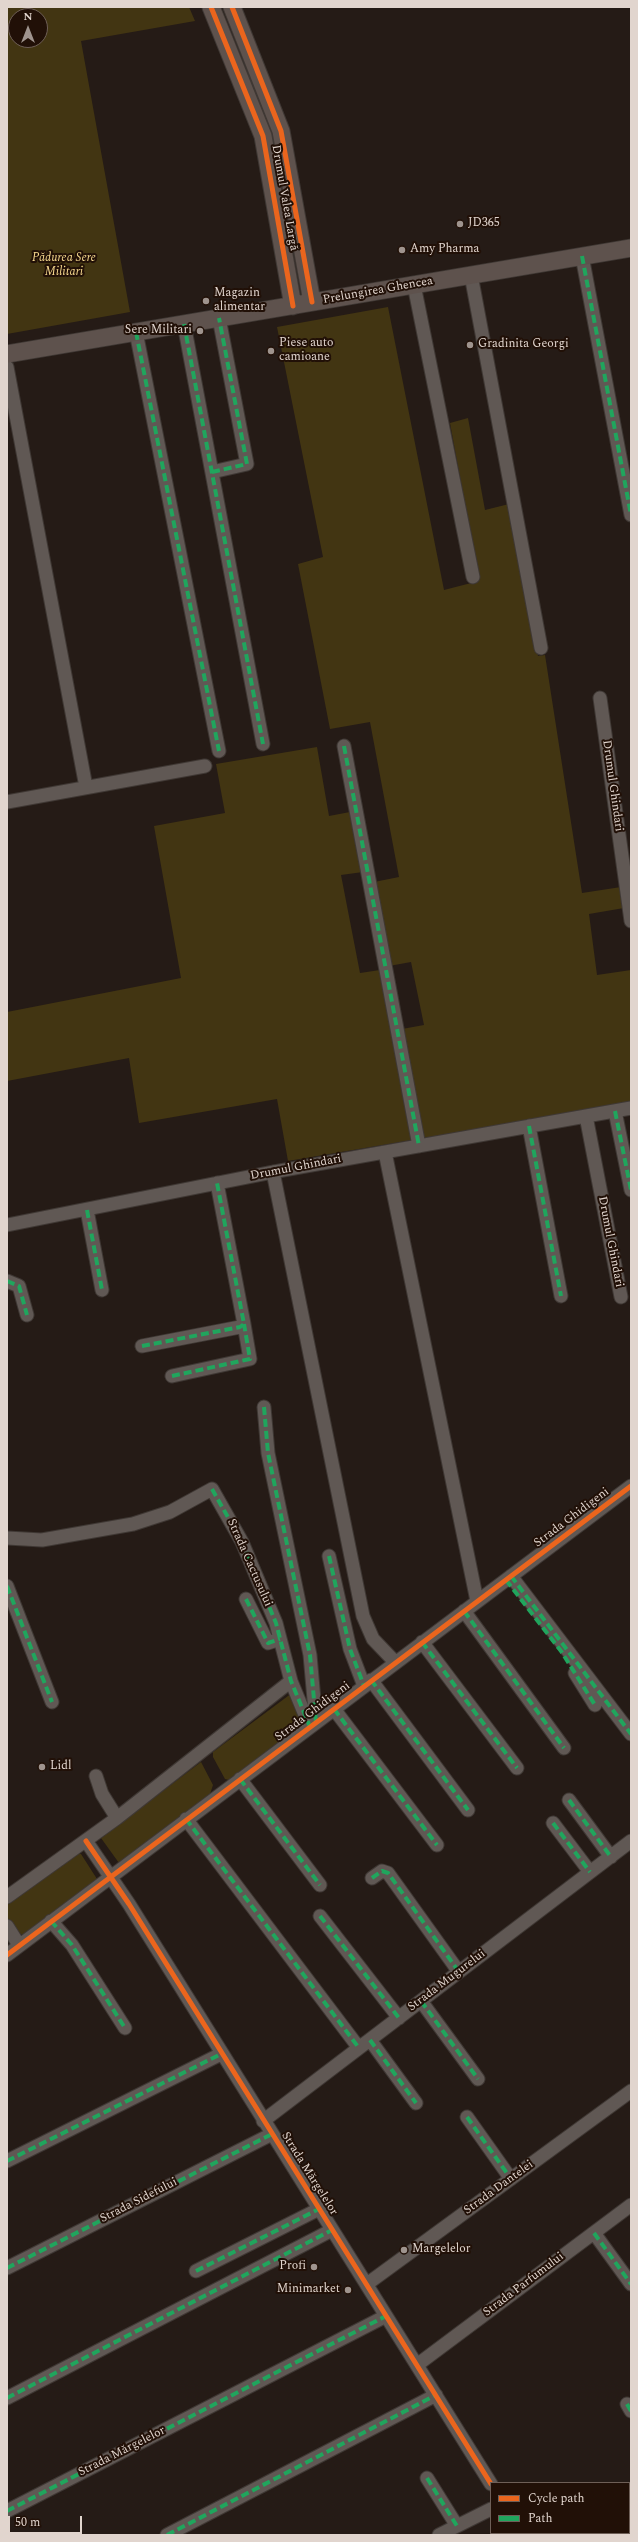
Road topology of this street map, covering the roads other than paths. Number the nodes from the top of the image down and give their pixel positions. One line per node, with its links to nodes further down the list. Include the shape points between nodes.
1 (211, 7): 8 (main road, Drumul Valea Largă, via 263,136)
2 (232, 7): 7 (main road, Drumul Valea Largă, via 281,130)
3 (631, 248): 4 (main road, Prelungirea Ghencea)
4 (582, 256): 5 (main road, Prelungirea Ghencea); 15 (street)
5 (471, 275): 6 (main road, Prelungirea Ghencea); 17 (street)
6 (414, 285): 7 (main road, Prelungirea Ghencea); 16 (street)
7 (312, 302): 8 (main road, Prelungirea Ghencea)
8 (293, 306): 9 (main road, Prelungirea Ghencea)
9 (220, 318): 10 (main road, Prelungirea Ghencea); 14 (street, via 247,464)
10 (184, 324): 11 (main road, Prelungirea Ghencea); 14 (street)
11 (136, 332): 12 (main road, Prelungirea Ghencea); 21 (street)
12 (7, 354)
13 (7, 367): 23 (street)
14 (212, 472): 19 (street)
15 (631, 515)
16 (473, 576)
17 (541, 648)
18 (600, 698): 25 (street, Drumul Ghindari)
19 (263, 744)
20 (344, 746): 30 (street)
21 (220, 751)
22 (205, 766): 23 (street)
23 (86, 787): 24 (street)
24 (8, 798)
25 (631, 921)
26 (631, 1108): 27 (street, Drumul Ghindari)
27 (615, 1111): 28 (street, Drumul Ghindari); 34 (street)
28 (586, 1116): 29 (street, Drumul Ghindari); 40 (street, Drumul Ghindari)
29 (529, 1126): 30 (street, Drumul Ghindari); 39 (street)
30 (419, 1146): 31 (street, Drumul Ghindari)
31 (385, 1152): 32 (street, Drumul Ghindari); 52 (street)
32 (273, 1172): 33 (street, Drumul Ghindari); 56 (street, via 363,1616 373,1639)
33 (217, 1183): 35 (street, Drumul Ghindari); 42 (street)
34 (631, 1190)
35 (87, 1210): 36 (street, Drumul Ghindari); 38 (street)
36 (7, 1223)
37 (7, 1281): 41 (street, via 19,1286)
38 (102, 1290)
39 (561, 1296)
40 (621, 1297)
41 (27, 1315)
42 (244, 1324): 43 (street, via 240,1327); 44 (street, via 250,1359)
43 (142, 1346)
44 (172, 1376)
45 (264, 1407): 62 (street, via 270,1461 310,1655)
46 (629, 1492): 49 (street, Strada Ghidigeni)
47 (7, 1538): 54 (street, Strada Cactusului, via 42,1540 133,1524 170,1512 212,1489 242,1542 276,1623)
48 (329, 1556): 58 (street, via 350,1649)
49 (509, 1578): 52 (street, Strada Ghidigeni); 60 (street, via 561,1651); 63 (street)
50 (7, 1586): 59 (street)
51 (246, 1599): 54 (street, Strada Cactusului, via 268,1643)
52 (477, 1601): 53 (street, Strada Ghidigeni)
53 (464, 1611): 55 (street, Strada Ghidigeni); 64 (street)
54 (280, 1639): 57 (street, Strada Cactusului)
55 (422, 1642): 56 (street, Strada Ghidigeni); 65 (street)
56 (395, 1662): 58 (street, Strada Ghidigeni)
57 (291, 1681): 62 (street, Strada Cactusului); 70 (street)
58 (368, 1683): 61 (street, Strada Ghidigeni); 69 (street)
59 (52, 1702)
60 (595, 1705)
61 (334, 1709): 62 (street, Strada Ghidigeni); 75 (street)
62 (313, 1724): 67 (street, Strada Ghidigeni)
63 (631, 1734)
64 (564, 1748)
65 (517, 1768)
66 (96, 1776): 70 (street, via 102,1794)
67 (240, 1779): 71 (street, Strada Ghidigeni); 80 (street)
68 (569, 1800): 76 (street)
69 (468, 1810)
70 (117, 1818): 73 (street)
71 (186, 1819): 78 (street, Strada Ghidigeni); 92 (street)
72 (553, 1823): 77 (street)
73 (86, 1841): 78 (street, Strada Mărgelelor); 81 (street)
74 (631, 1841): 76 (street, Strada Mugurelui)
75 (437, 1845)
76 (611, 1857): 77 (street, Strada Mugurelui)
77 (590, 1872): 87 (street, Strada Mugurelui)
78 (111, 1875): 83 (street, Strada Ghidigeni); 93 (street, Strada Mărgelelor)
79 (372, 1878): 87 (street, via 382,1871 388,1873)
80 (320, 1884)
81 (7, 1897)
82 (320, 1916): 89 (street)
83 (51, 1921): 85 (street, Strada Ghidigeni); 90 (street, via 72,1945)
84 (7, 1926): 85 (street)
85 (19, 1945): 86 (street, Strada Ghidigeni)
86 (7, 1955)
87 (459, 1972): 88 (street, Strada Mugurelui)
88 (422, 2001): 89 (street, Strada Mugurelui); 94 (street)
89 (399, 2018): 91 (street, Strada Mugurelui)
90 (125, 2028)
91 (370, 2040): 92 (street, Strada Mugurelui); 96 (street)
92 (359, 2048): 98 (street, Strada Mugurelui)
93 (221, 2054): 98 (street, Strada Mărgelelor); 100 (street)
94 (478, 2079)
95 (631, 2091): 101 (street, Strada Dantelei)
96 (416, 2102)
97 (467, 2117): 101 (street)
98 (263, 2121): 99 (street, Strada Mărgelelor)
99 (272, 2134): 103 (street, Strada Mărgelelor); 106 (street, Strada Sidefului)
100 (7, 2161)
101 (511, 2179): 108 (street, Strada Dantelei)
102 (631, 2205): 105 (street, Strada Parfumului)
103 (319, 2209): 104 (street, Strada Mărgelelor); 107 (street)
104 (332, 2230): 108 (street, Strada Mărgelelor); 113 (street, Strada Mărgelelor)
105 (594, 2233): 109 (street); 111 (street, Strada Parfumului)
106 (7, 2268)
107 (196, 2271)
108 (367, 2284): 110 (street, Strada Mărgelelor)
109 (631, 2284)
110 (386, 2316): 111 (street, Strada Mărgelelor); 117 (street, Strada Mărgelelor)
111 (417, 2365): 112 (street, Strada Mărgelelor)
112 (436, 2395): 115 (street, Strada Mărgelelor); 119 (street)
113 (7, 2398)
114 (427, 2478): 118 (street)
115 (490, 2482)
116 (490, 2510): 118 (street)
117 (7, 2512)
118 (457, 2526): 120 (street)
119 (167, 2535)
120 (439, 2535)

